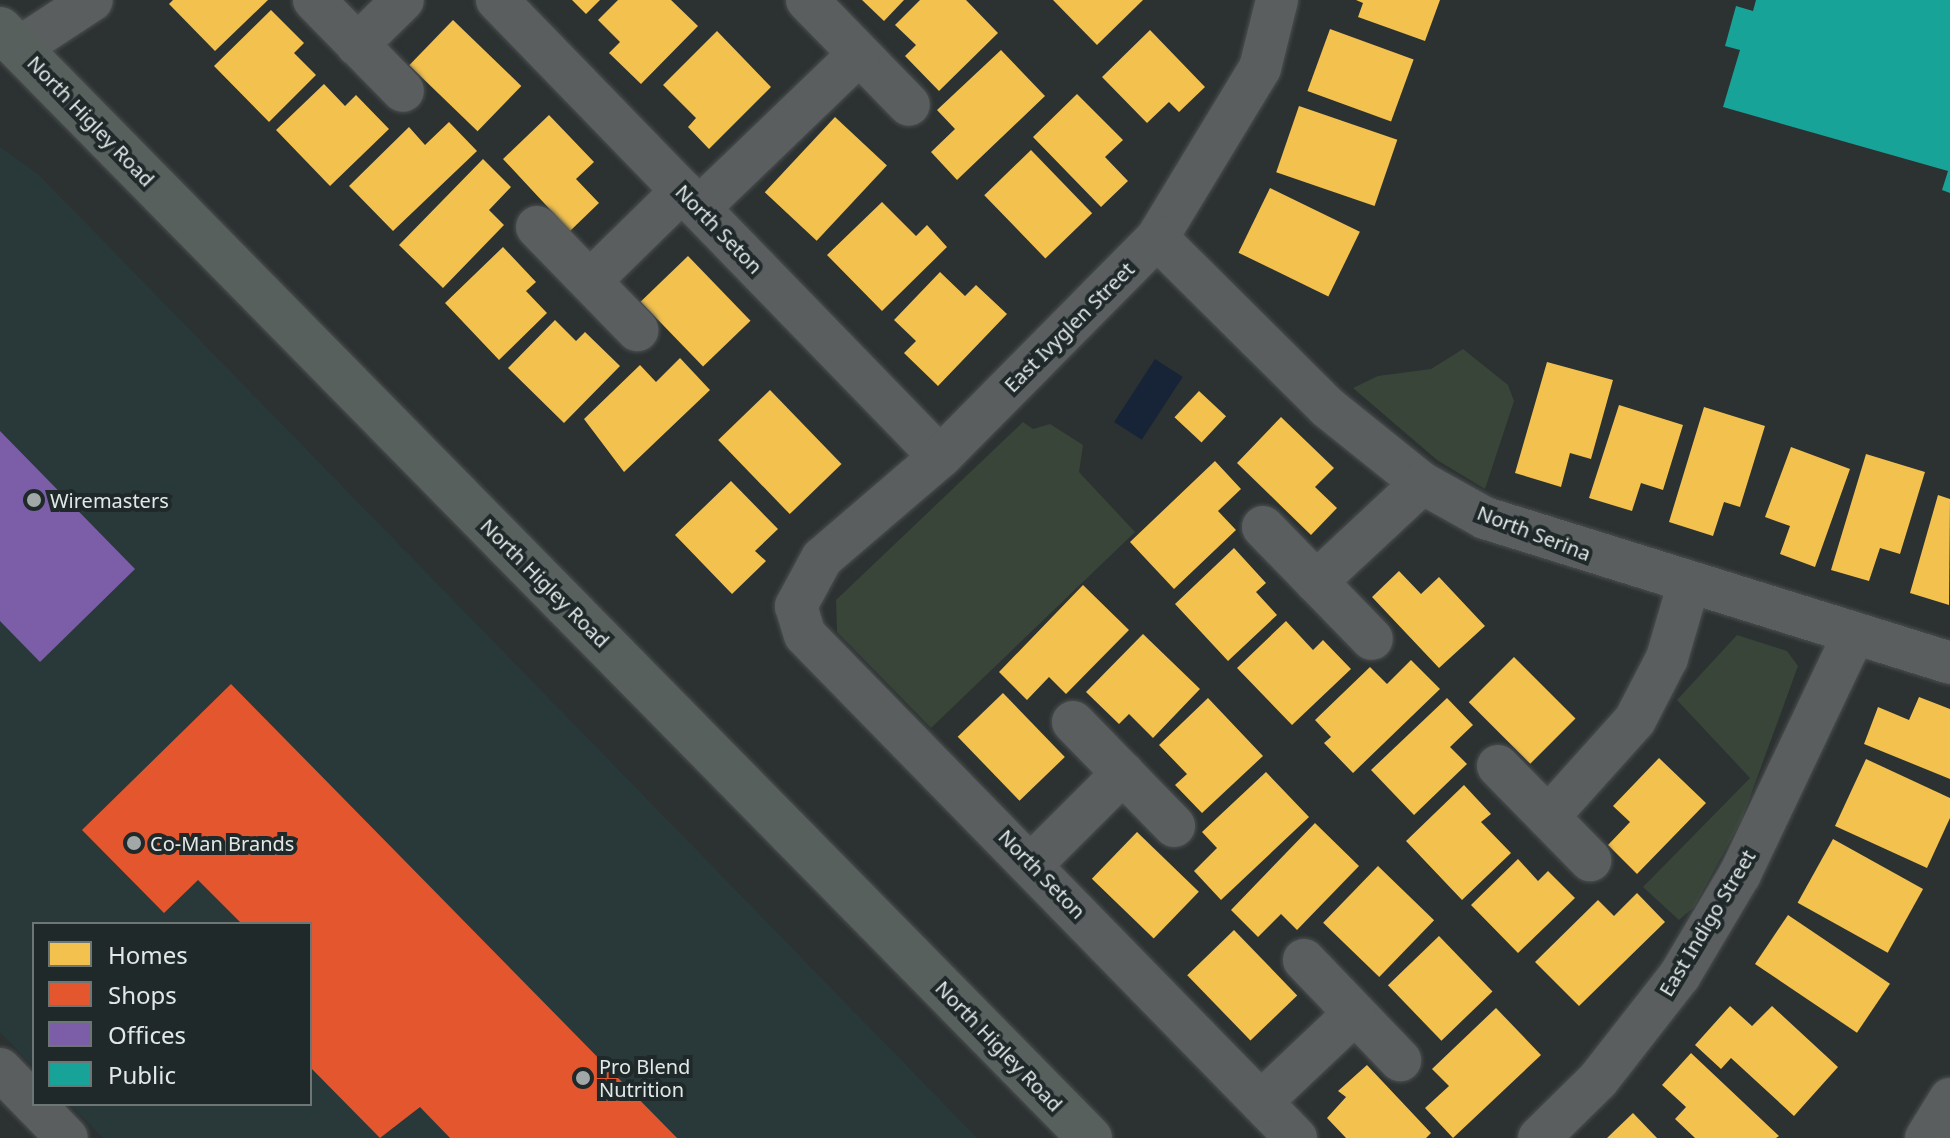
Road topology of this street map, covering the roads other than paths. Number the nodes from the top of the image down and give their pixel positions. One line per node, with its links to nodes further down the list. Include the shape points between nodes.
1 (46, 0): 8 (street)
2 (92, 0): 8 (street)
3 (314, 0): 9 (street)
4 (403, 0): 9 (street)
5 (497, 0): 13 (street, North Seton)
6 (807, 0): 10 (street)
7 (1277, 0): 15 (street, East Ivyglen Street, via 1260,68)
8 (9, 38): 43 (main road, North Higley Road)
9 (357, 45): 11 (street)
10 (859, 54): 12 (street); 13 (street)
11 (403, 91)
12 (909, 105)
13 (690, 200): 16 (street); 18 (street, North Seton)
14 (537, 227): 16 (street)
15 (1157, 238): 18 (street, East Ivyglen Street); 19 (street, North Serina, via 1327,407)
16 (590, 281): 17 (street)
17 (637, 330)
18 (940, 457): 23 (street, East Ivyglen Street, via 822,558)
19 (1422, 483): 21 (street); 22 (street, North Serina, via 1485,518)
20 (1263, 527): 21 (street)
21 (1316, 582): 25 (street)
22 (1688, 586): 24 (street, North Serina); 30 (street, via 1667,658 1635,720 1605,763)
23 (796, 606): 33 (street, North Seton, via 805,635)
24 (1853, 636): 26 (street, North Serina); 45 (street, East Indigo Street, via 1740,874 1680,975 1598,1080)
25 (1372, 639)
26 (1950, 663)
27 (1073, 722): 29 (street)
28 (1498, 766): 30 (street)
29 (1123, 773): 31 (street); 33 (street)
30 (1548, 817): 32 (street)
31 (1174, 826)
32 (1590, 860)
33 (1032, 864): 40 (street, North Seton)
34 (1304, 960): 35 (street)
35 (1355, 1013): 36 (street); 40 (street)
36 (1400, 1060)
37 (0, 1069): 39 (street)
38 (1950, 1099): 46 (street)
39 (32, 1102)
40 (1261, 1102): 44 (street, North Seton)
41 (36, 1106): 42 (street)
42 (67, 1138)
43 (1090, 1138)
44 (1296, 1138)
45 (1539, 1138)
46 (1926, 1138)

